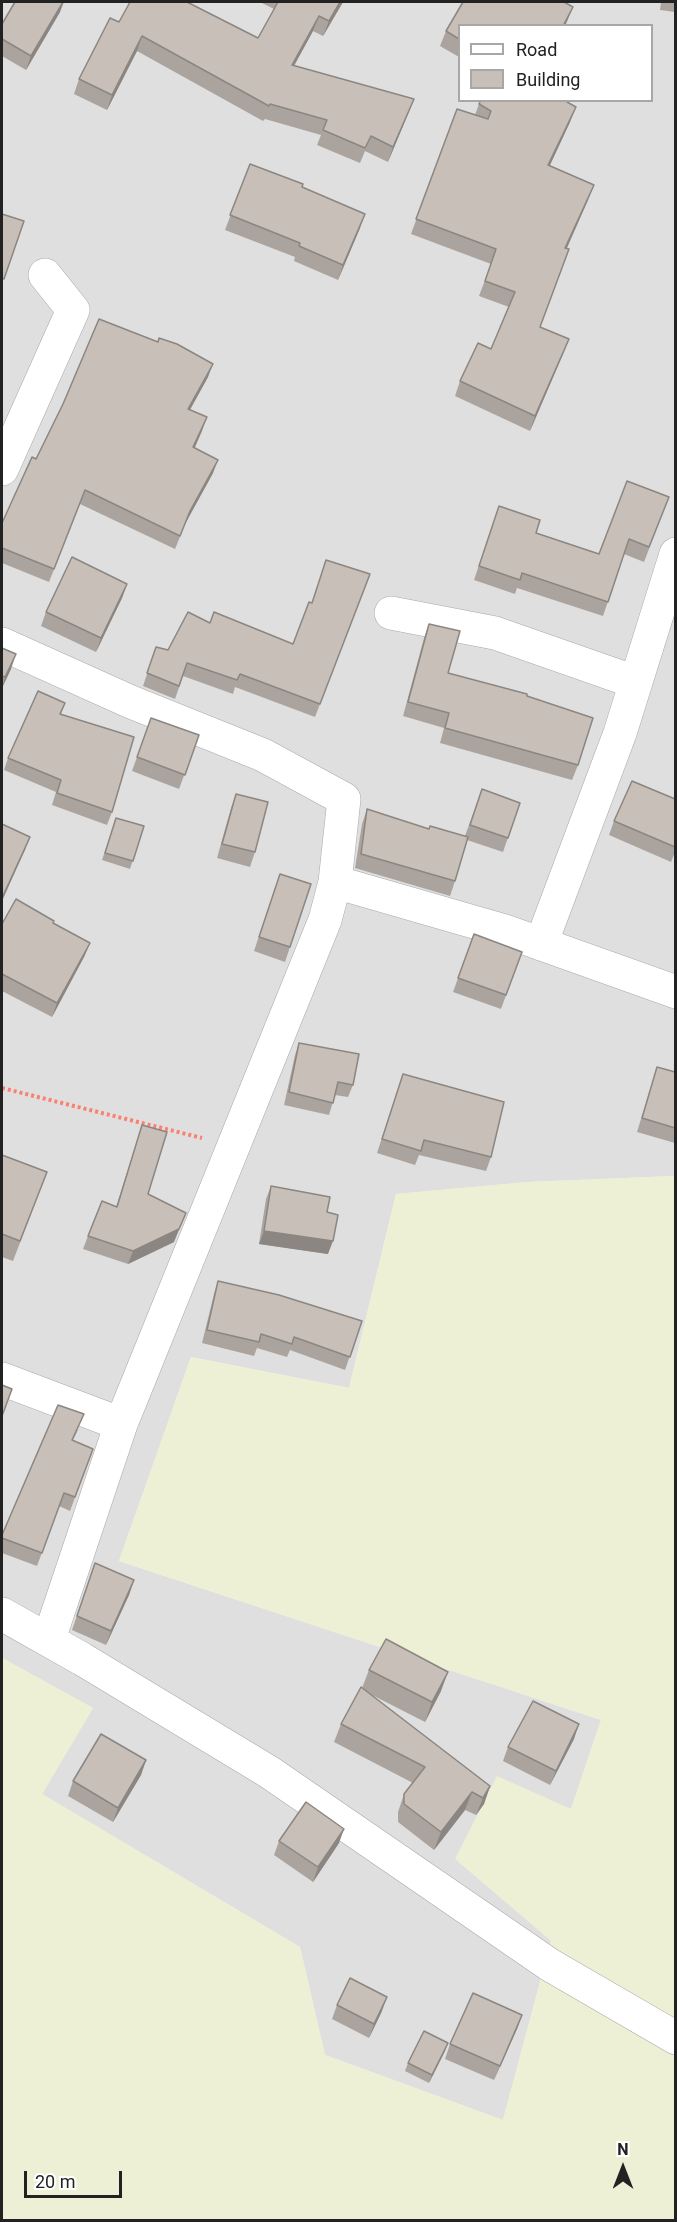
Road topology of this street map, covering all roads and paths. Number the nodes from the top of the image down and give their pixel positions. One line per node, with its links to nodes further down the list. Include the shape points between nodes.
1 (45, 275): 2 (street, via 73,310)
2 (2, 470)
3 (675, 554): 6 (street)
4 (391, 613): 6 (street, via 495,633)
5 (2, 644): 7 (street, via 263,755 344,799)
6 (635, 682): 8 (street, via 620,733)
7 (335, 882): 8 (street); 11 (street, via 325,920)
8 (541, 944): 9 (street)
9 (675, 992)
10 (2, 1088): 11 (path)
11 (234, 1146): 13 (street)
12 (2, 1379): 13 (street)
13 (122, 1424): 15 (street)
14 (2, 1614): 15 (street)
15 (49, 1639): 16 (street, via 269,1772 550,1965)
16 (675, 2038)

